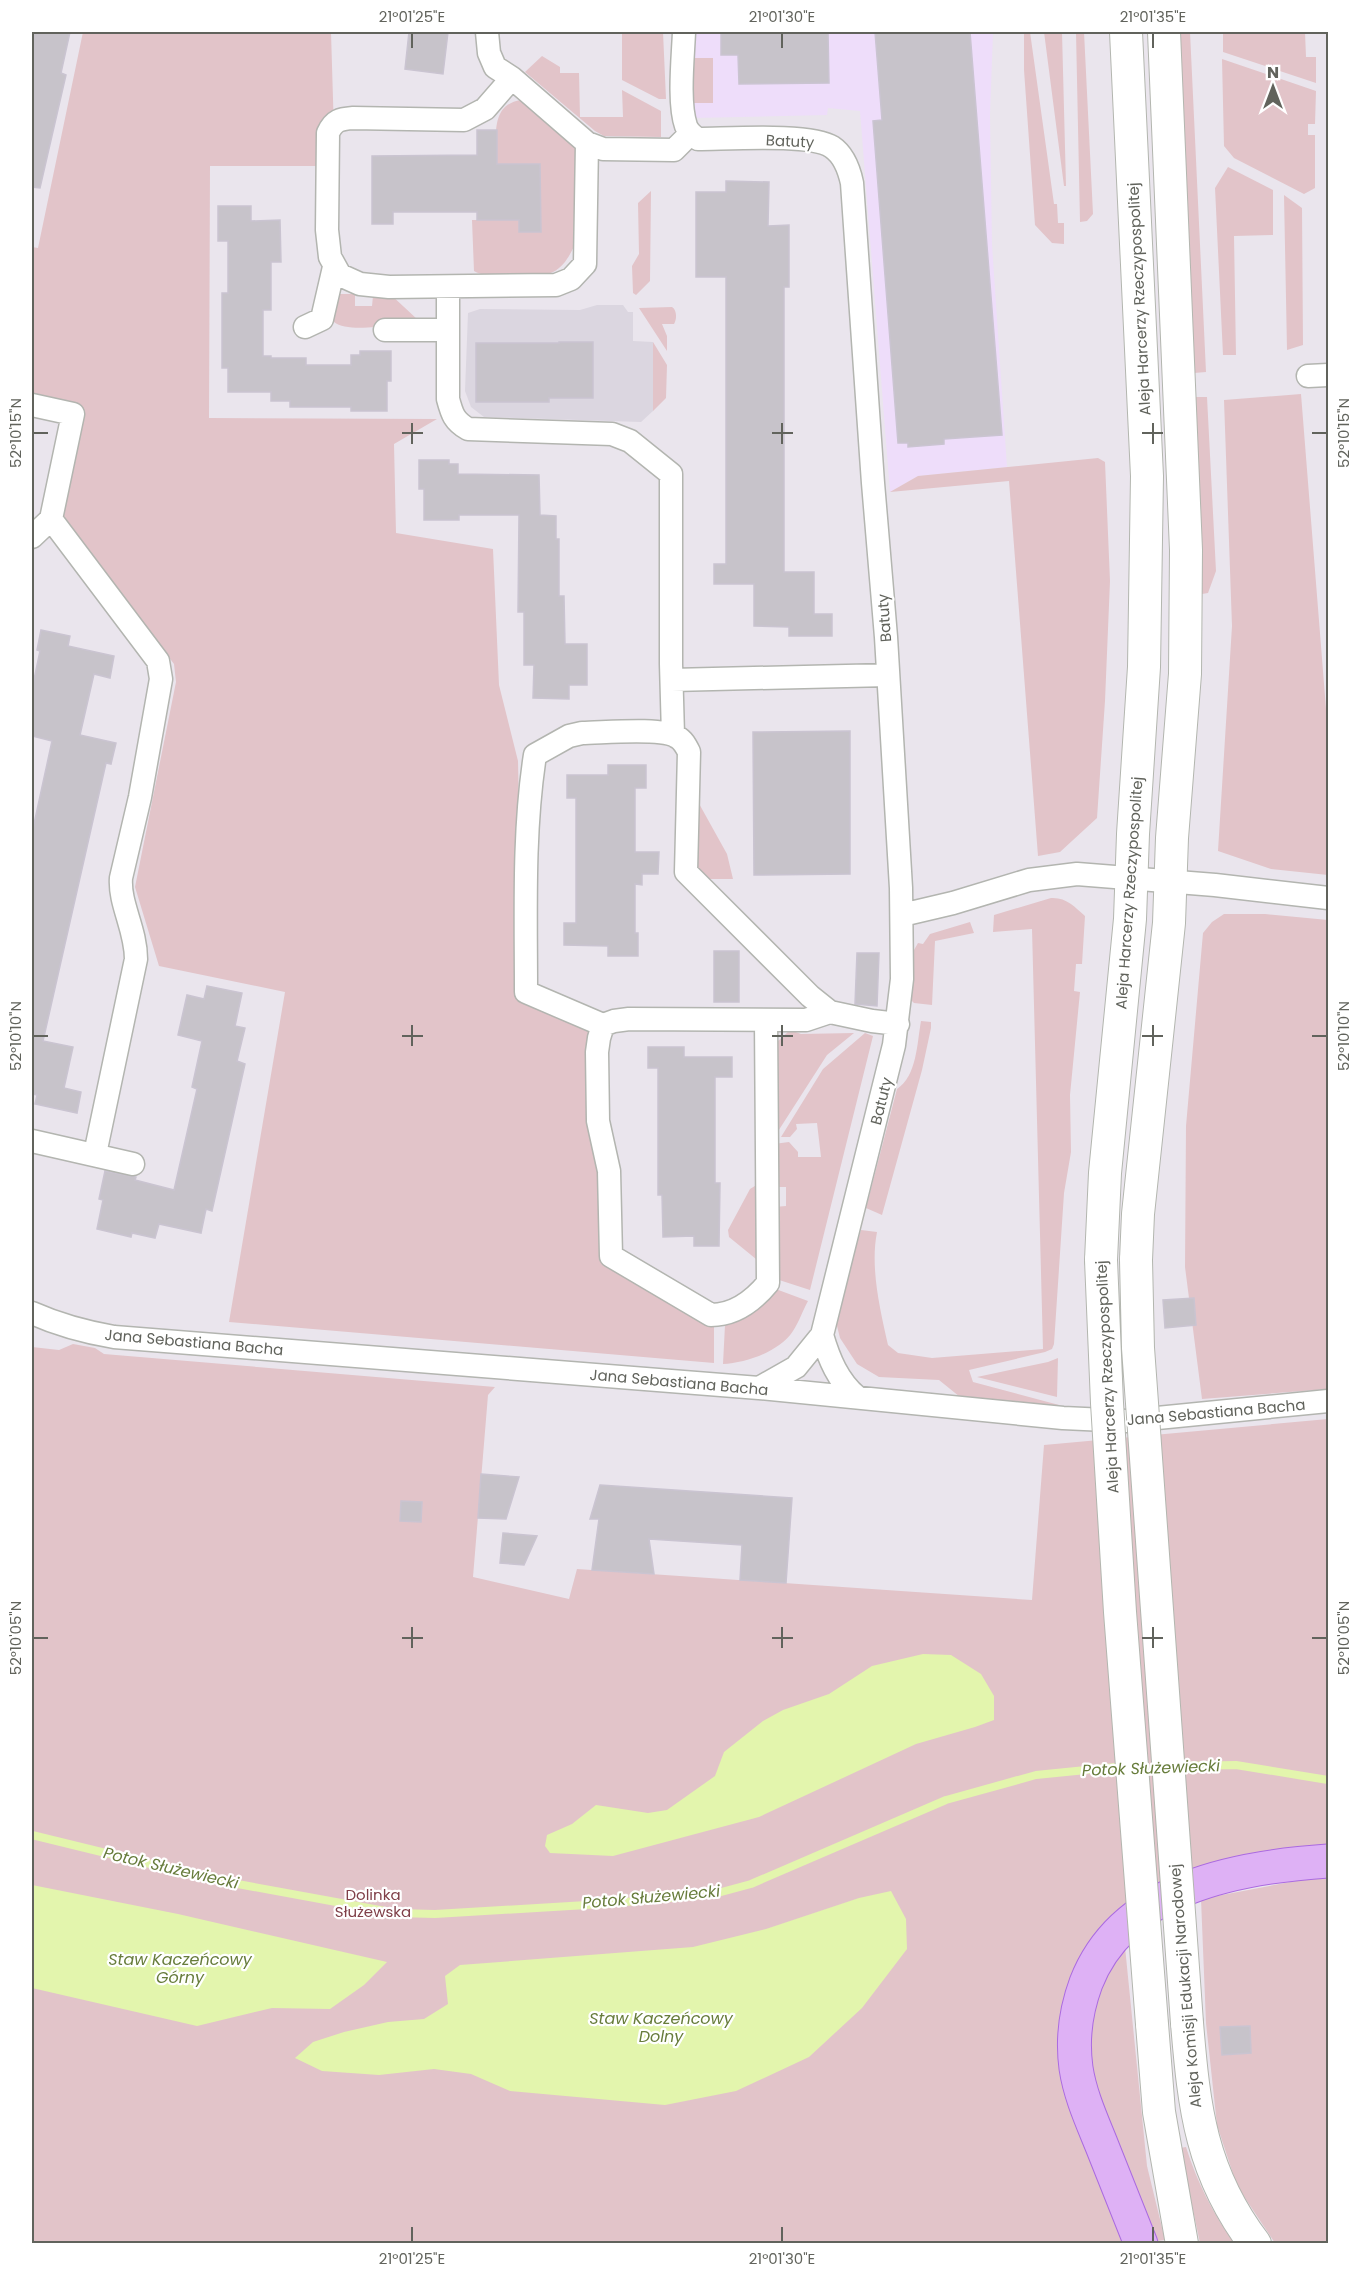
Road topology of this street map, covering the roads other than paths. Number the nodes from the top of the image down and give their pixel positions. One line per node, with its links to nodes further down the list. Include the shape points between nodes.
1 (487, 32): 5 (street, via 495,67)
2 (684, 32): 6 (street, via 683,109)
3 (1126, 32): 19 (street, Aleja Harcerzy Rzeczypospolitej, via 1147,476 1144,667)
4 (1164, 32): 20 (street, via 1186,550 1185,674)
5 (512, 78): 7 (street); 8 (street, via 485,109 464,120 353,118 332,124 328,133 327,230)
6 (690, 134): 7 (street, via 674,150 603,149); 16 (street, Batuty, via 698,139 804,138 833,147 849,169)
7 (586, 143): 9 (street, via 585,264 578,272 556,285)
8 (334, 267): 9 (street, via 340,275 360,284); 10 (street, via 322,319)
9 (448, 287): 12 (street)
10 (305, 327)
11 (385, 330): 12 (street)
12 (448, 330): 17 (street, via 448,399 458,424 468,429 612,434 630,441 671,474)
13 (32, 405): 14 (street, via 72,414)
14 (51, 519): 15 (street); 28 (street, via 158,661 161,671 140,797 120,878 136,943 136,959)
15 (32, 537)
16 (888, 675): 17 (street); 22 (street, Batuty)
17 (672, 680): 18 (street)
18 (679, 740): 23 (street, via 689,752 686,872); 26 (street, via 665,732 582,733 535,755 526,877 526,992)
19 (1131, 878): 20 (street); 22 (street, via 1089,873 1052,875); 37 (street, Aleja Harcerzy Rzeczypospolitej, bridge, via 1101,1260 1130,1752 1159,2112)
20 (1170, 881): 21 (street); 38 (street, Aleja Komisji Edukacji Narodowej, bridge, via 1161,1009 1138,1214 1138,1348 1195,2104 1219,2187)
21 (1329, 898)
22 (902, 915): 25 (street, Batuty)
23 (830, 1012): 24 (street, via 806,1020); 25 (street)
24 (766, 1021): 26 (street, via 629,1019); 26 (street, via 768,1282 758,1296 721,1316 700,1311 611,1257 609,1171 598,1121 597,1052)
25 (898, 1024): 31 (street, Batuty)
26 (603, 1025)
27 (32, 1142): 28 (street)
28 (95, 1154): 29 (street)
29 (133, 1164)
30 (32, 1313): 32 (street, Jana Sebastiana Bacha, via 53,1323 114,1337)
31 (822, 1335): 32 (street, Batuty, via 796,1367); 33 (street, via 842,1381)
32 (759, 1388): 33 (street, Jana Sebastiana Bacha)
33 (857, 1397): 34 (street, Jana Sebastiana Bacha, via 1127,1421)
34 (1329, 1401)
35 (1329, 1861): 36 (main road, via 1238,1873 1182,1890 1131,1920 1106,1945 1090,1974 1077,2017 1076,2069)
36 (1141, 2244)
37 (1182, 2244)
38 (1255, 2244)

